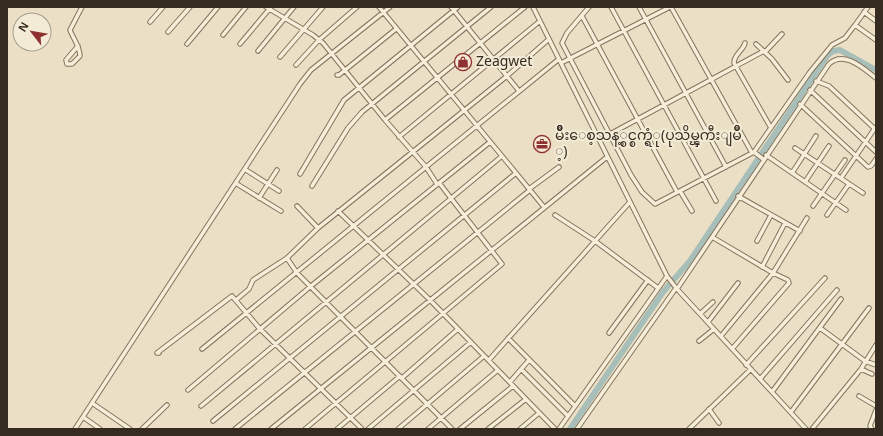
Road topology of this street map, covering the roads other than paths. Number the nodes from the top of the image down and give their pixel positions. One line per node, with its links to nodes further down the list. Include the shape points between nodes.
1 (82, 7): 48 (street, via 70,30)
2 (163, 7): 29 (street)
3 (190, 7): 35 (street)
4 (218, 7): 43 (street)
5 (246, 7): 37 (street)
6 (294, 7): 25 (street)
7 (322, 7): 32 (street)
8 (357, 7): 39 (street)
9 (379, 7): 22 (street)
10 (390, 7): 22 (street)
11 (458, 7): 21 (street)
12 (491, 7): 31 (street)
13 (525, 7): 41 (street)
14 (533, 7): 27 (street)
15 (589, 7): 24 (street)
16 (611, 7): 34 (street)
17 (639, 7): 26 (street)
18 (670, 7): 26 (street); 64 (street)
19 (868, 7): 23 (street)
20 (269, 8): 25 (street); 44 (street)
21 (452, 9): 31 (street); 47 (street)
22 (383, 12): 33 (street); 51 (street)
23 (864, 12): 28 (street); 30 (street)
24 (582, 16): 45 (street); 55 (street, via 562,40)
25 (285, 18): 32 (street); 49 (street)
26 (646, 20): 34 (street); 70 (street)
27 (540, 21): 38 (street); 53 (street)
28 (876, 21)
29 (150, 22)
30 (855, 25): 40 (street); 79 (street, via 845,38 832,45)
31 (467, 27): 41 (street); 56 (street)
32 (303, 29): 39 (street); 52 (street)
33 (396, 29): 47 (street); 59 (street)
34 (624, 30): 45 (street); 74 (street)
35 (168, 32)
36 (782, 34): 50 (street)
37 (223, 35)
38 (549, 39): 54 (street); 61 (street)
39 (319, 40): 51 (street); 57 (street)
40 (876, 40)
41 (480, 43): 53 (street); 62 (street)
42 (745, 43): 58 (street, via 734,60)
43 (187, 44)
44 (240, 44)
45 (598, 44): 55 (street); 76 (street)
46 (756, 44): 50 (street)
47 (410, 45): 56 (street); 67 (street)
48 (78, 46): 48 (street, via 66,60 68,64 72,64 80,56)
49 (258, 51)
50 (765, 51): 58 (street); 65 (street)
51 (332, 52): 59 (street); 104 (street, via 311,70 300,84)
52 (280, 57)
53 (493, 59): 61 (street); 71 (street)
54 (559, 59): 55 (street); 69 (street)
55 (565, 61): 81 (street); 84 (street)
56 (424, 62): 62 (street); 72 (street)
57 (296, 65)
58 (736, 67): 64 (street); 79 (street)
59 (346, 70): 60 (street); 67 (street)
60 (337, 75)
61 (507, 76): 69 (street); 75 (street)
62 (437, 78): 71 (street); 77 (street)
63 (876, 78): 66 (street, via 841,57 834,58)
64 (711, 80): 70 (street); 91 (street)
65 (788, 80)
66 (816, 81): 68 (street); 80 (street, via 829,86)
67 (359, 86): 72 (street); 108 (street, via 344,100)
68 (810, 90): 73 (street); 86 (street)
69 (519, 92): 78 (street)
70 (687, 92): 74 (street); 103 (street)
71 (451, 94): 75 (street); 83 (street)
72 (371, 103): 77 (street); 117 (street, via 348,128)
73 (800, 104): 93 (street); 95 (street)
74 (664, 105): 76 (street); 111 (street)
75 (464, 111): 78 (street); 89 (street)
76 (638, 119): 81 (street); 120 (street)
77 (385, 120): 83 (street)
78 (476, 126): 85 (street); 101 (street)
79 (771, 128): 91 (street)
80 (876, 128): 86 (street)
81 (609, 135): 84 (street); 120 (street, via 631,175 648,199 655,204)
82 (816, 136): 92 (street)
83 (399, 137): 89 (street)
84 (601, 139): 96 (street)
85 (490, 142): 94 (street); 115 (street)
86 (866, 143): 90 (street); 95 (street)
87 (829, 146): 100 (street)
88 (795, 148): 92 (street)
89 (412, 152): 101 (street); 135 (street)
90 (876, 152)
91 (754, 153): 97 (street); 103 (street)
92 (805, 154): 100 (street); 107 (street)
93 (766, 155): 97 (street); 107 (street)
94 (502, 156): 106 (street); 125 (street)
95 (856, 156): 98 (street, via 868,167); 110 (street)
96 (607, 157): 127 (street); 131 (street)
97 (762, 159): 123 (street)
98 (876, 159)
99 (845, 160): 109 (street)
100 (818, 163): 109 (street); 112 (street)
101 (426, 167): 115 (street); 142 (street)
102 (559, 167): 118 (street)
103 (726, 167): 111 (street)
104 (246, 170): 113 (street); 114 (street)
105 (277, 170): 114 (street)
106 (516, 173): 118 (street); 137 (street)
107 (792, 173): 112 (street)
108 (300, 174)
109 (835, 174): 110 (street); 121 (street)
110 (841, 178): 116 (street)
111 (703, 179): 120 (street); 126 (street)
112 (805, 182): 121 (street)
113 (237, 184): 124 (street); 218 (street)
114 (268, 184): 119 (street); 124 (street)
115 (437, 184): 125 (street, via 440,184); 147 (street)
116 (849, 184): 122 (street); 128 (street)
117 (312, 186)
118 (529, 189): 131 (street); 144 (street)
119 (279, 191)
120 (678, 192): 133 (street)
121 (822, 193): 128 (street); 130 (street)
122 (863, 193)
123 (738, 196): 139 (street); 146 (street)
124 (259, 198): 134 (street)
125 (451, 198): 137 (street); 151 (street)
126 (716, 201)
127 (629, 203): 148 (street); 157 (street)
128 (835, 203): 132 (street); 136 (street)
129 (297, 206): 143 (street)
130 (813, 206)
131 (544, 207): 150 (street)
132 (846, 210)
133 (692, 211)
134 (281, 212)
135 (338, 212): 142 (street); 143 (street)
136 (827, 214)
137 (465, 215): 144 (street); 154 (street)
138 (555, 215): 148 (street)
139 (771, 215): 141 (street); 149 (street)
140 (807, 218): 145 (street)
141 (785, 223): 145 (street); 153 (street)
142 (353, 226): 147 (street); 155 (street)
143 (318, 228): 152 (street)
144 (478, 232): 150 (street); 161 (street)
145 (800, 232): 156 (street)
146 (712, 237): 153 (street); 164 (street)
147 (368, 241): 151 (street); 162 (street)
148 (595, 241): 159 (street); 184 (street)
149 (757, 241)
150 (493, 250): 168 (street); 173 (street, via 502,265)
151 (384, 254): 154 (street); 169 (street)
152 (287, 258): 155 (street); 167 (street, via 253,280 249,289)
153 (762, 267): 156 (street)
154 (399, 269): 161 (street); 175 (street)
155 (297, 273): 162 (street); 172 (street)
156 (773, 273): 183 (street); 192 (street, via 788,280 789,283)
157 (668, 277): 163 (street); 164 (street)
158 (825, 278): 200 (street)
159 (648, 280): 163 (street); 182 (street)
160 (738, 283): 176 (street)
161 (414, 284): 168 (street); 181 (street)
162 (311, 286): 169 (street); 178 (street)
163 (658, 288): 223 (street)
164 (676, 288): 174 (street); 253 (street, via 658,310)
165 (838, 290): 209 (street)
166 (841, 299): 177 (street)
167 (236, 300): 172 (street); 193 (street, via 232,296 228,298)
168 (430, 300): 173 (street); 190 (street)
169 (326, 302): 175 (street); 187 (street)
170 (713, 302): 174 (street)
171 (869, 308): 188 (street)
172 (247, 312): 178 (street); 191 (street)
173 (444, 314): 179 (street); 198 (street)
174 (700, 314): 176 (street)
175 (341, 317): 181 (street); 195 (street)
176 (708, 322): 180 (street)
177 (820, 328): 188 (street); 215 (street)
178 (260, 329): 187 (street); 213 (street)
179 (458, 329): 186 (street); 208 (street)
180 (714, 329): 183 (street); 185 (street)
181 (355, 331): 190 (street); 206 (street)
182 (609, 333)
183 (721, 336): 192 (street)
184 (508, 338): 196 (street); 197 (street)
185 (698, 341)
186 (471, 342): 194 (street); 214 (street)
187 (277, 343): 195 (street); 222 (street)
188 (843, 345): 199 (street); 227 (street)
189 (876, 345): 199 (street)
190 (371, 348): 198 (street); 212 (street)
191 (202, 349)
192 (732, 349): 200 (street)
193 (159, 353)
194 (484, 356): 196 (street); 220 (street)
195 (291, 358): 206 (street); 233 (street)
196 (489, 360): 205 (street)
197 (530, 360): 202 (street); 223 (street)
198 (385, 361): 208 (street); 219 (street)
199 (865, 361): 201 (street); 204 (street)
200 (746, 365): 203 (street)
201 (876, 365)
202 (521, 369): 210 (street); 229 (street)
203 (750, 369): 209 (street); 225 (street)
204 (861, 369): 207 (street); 256 (street)
205 (498, 370): 210 (street); 232 (street)
206 (306, 372): 212 (street); 239 (street)
207 (872, 374)
208 (401, 377): 214 (street); 231 (street)
209 (760, 379): 215 (street)
210 (510, 382): 211 (street)
211 (513, 386): 217 (street); 248 (street)
212 (322, 388): 219 (street); 240 (street)
213 (188, 390)
214 (414, 390): 220 (street); 244 (street)
215 (772, 392): 227 (street)
216 (860, 396): 224 (street)
217 (526, 399): 228 (street); 249 (street)
218 (92, 403): 230 (street); 237 (street)
219 (336, 403): 231 (street); 241 (street)
220 (428, 404): 232 (street); 245 (street)
221 (167, 405): 238 (street)
222 (201, 406)
223 (575, 406): 229 (street)
224 (876, 406)
225 (709, 409): 234 (street); 254 (street)
226 (876, 410): 257 (street, via 870,426)
227 (791, 412): 255 (street)
228 (539, 413): 250 (street); 251 (street)
229 (568, 416): 252 (street)
230 (83, 417): 235 (street); 236 (street)
231 (351, 418): 242 (street); 243 (street)
232 (441, 418): 246 (street); 247 (street)
233 (213, 421)
234 (719, 423)
235 (75, 429)
236 (100, 429)
237 (130, 429)
238 (142, 429)
239 (235, 429)
240 (271, 429)
241 (305, 429)
242 (337, 429)
243 (362, 429)
244 (368, 429)
245 (398, 429)
246 (428, 429)
247 (452, 429)
248 (460, 429)
249 (488, 429)
250 (520, 429)
251 (554, 429)
252 (559, 429)
253 (577, 429)
254 (689, 429)
255 (806, 429)
256 (812, 429)
257 (872, 429)

